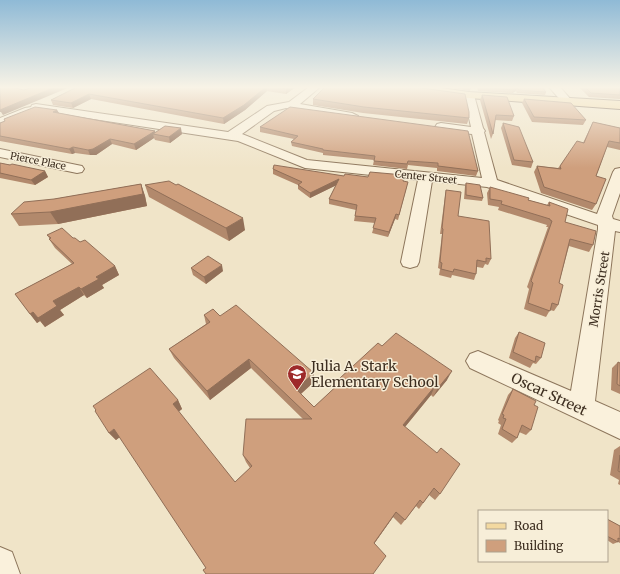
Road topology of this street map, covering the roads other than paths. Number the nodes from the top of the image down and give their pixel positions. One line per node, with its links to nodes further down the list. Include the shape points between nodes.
1 (16, 114): 6 (street)
2 (80, 114): 10 (street, Center Street)
3 (262, 114): 10 (street)
4 (338, 114): 7 (street)
5 (474, 114): 9 (street)
6 (3, 118)
7 (363, 118)
8 (431, 126): 9 (street)
9 (479, 132): 15 (street)
10 (230, 137): 14 (street, Center Street, via 241,138 305,164)
11 (0, 153): 12 (street, Pierce Place)
12 (77, 169)
13 (620, 172): 16 (street, Morris Street, via 604,216)
14 (426, 177): 15 (street, Center Street); 17 (street)
15 (490, 183): 16 (street, Center Street, via 510,192)
16 (613, 225): 19 (street, Morris Street, via 608,229)
17 (410, 262)
18 (478, 361): 19 (street, Oscar Street)
19 (581, 408): 20 (street, Oscar Street)
20 (620, 426)
21 (0, 564): 22 (street)
22 (3, 574)

